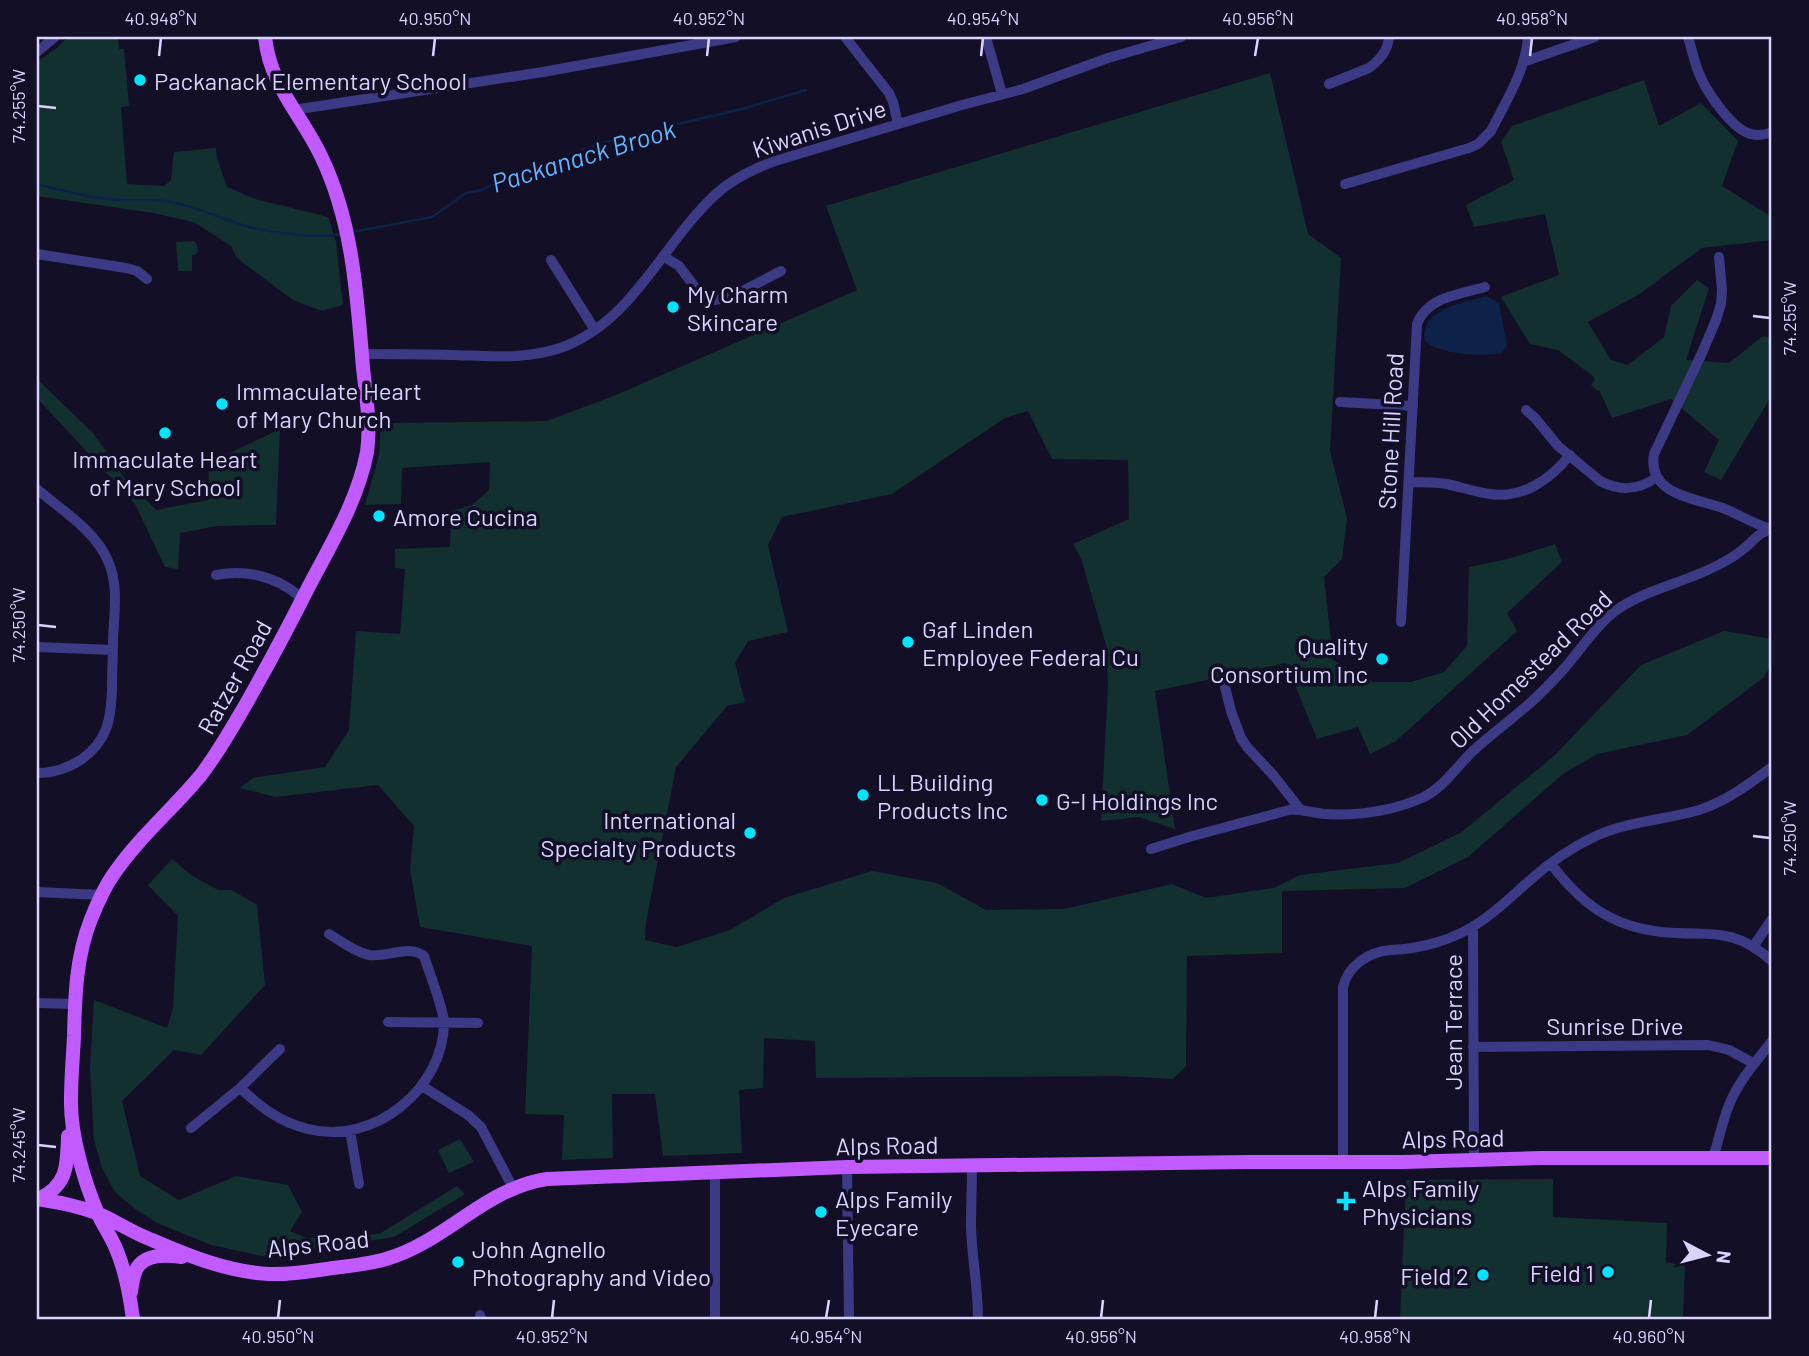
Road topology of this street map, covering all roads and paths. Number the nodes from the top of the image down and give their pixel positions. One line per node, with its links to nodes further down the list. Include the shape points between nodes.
1 (55, 37): 11 (street)
2 (265, 37): 15 (main road, Ratzer Road, via 273,70)
3 (736, 37): 15 (street)
4 (845, 37): 16 (street, via 889,94)
5 (986, 37): 14 (street)
6 (1181, 37): 14 (street, Kiwanis Drive)
7 (1389, 37): 13 (street, via 1386,50 1374,64)
8 (1528, 37): 12 (street)
9 (1595, 37): 12 (street)
10 (1688, 37): 17 (street, via 1701,78 1735,125 1752,135)
11 (37, 52)
12 (1524, 62): 18 (street, via 1492,131 1478,144)
13 (1329, 84)
14 (1002, 94): 16 (street, Kiwanis Drive)
15 (293, 110): 27 (main road, Ratzer Road, via 321,155 338,199 347,231)
16 (898, 124): 20 (street, Kiwanis Drive, via 775,161 740,177 703,208)
17 (1772, 132)
18 (1345, 184)
19 (37, 254): 24 (street, via 126,268)
20 (663, 256): 23 (street, via 679,266 701,295 714,300 729,298); 26 (street, Kiwanis Drive, via 617,312)
21 (1719, 257): 32 (street, via 1721,304 1654,454)
22 (551, 260): 26 (street)
23 (781, 271)
24 (147, 279)
25 (1485, 287): 29 (street, Stone Hill Road, via 1432,304 1420,316)
26 (595, 330): 27 (street, Kiwanis Drive, via 561,348 511,357)
27 (362, 354): 37 (main road, Ratzer Road, via 368,430 363,466 353,499)
28 (1340, 402): 29 (street)
29 (1413, 406): 33 (street, Stone Hill Road)
30 (1526, 410): 31 (street)
31 (1570, 455): 32 (street, via 1600,481 1616,488 1643,486); 33 (street, via 1540,483 1508,495)
32 (1657, 477): 35 (street, via 1684,497)
33 (1409, 482): 38 (street, Stone Hill Road)
34 (37, 489): 40 (street, via 97,542 108,561 115,586)
35 (1772, 529): 44 (street, Old Homestead Road, via 1760,533 1720,565 1615,611 1546,687 1437,789 1407,804 1373,812 1321,814)
36 (216, 575): 37 (street, via 259,575 283,584)
37 (303, 599): 48 (main road, Ratzer Road, via 216,753 118,868)
38 (1401, 622)
39 (37, 647): 40 (street)
40 (113, 650): 43 (street, via 112,706 103,736 75,763 58,772)
41 (1225, 687): 44 (street, via 1241,738)
42 (1772, 767): 46 (street, via 1713,805 1614,828)
43 (37, 773)
44 (1300, 809): 45 (street, Old Homestead Road)
45 (1151, 849)
46 (1551, 863): 50 (street); 52 (street, via 1581,899 1617,920 1648,930 1727,935)
47 (37, 892): 48 (street)
48 (102, 895): 55 (main road, Ratzer Road, via 80,953)
49 (1772, 919): 52 (street)
50 (1473, 926): 60 (street, Jean Terrace); 71 (street, via 1432,944 1369,956 1347,976 1342,997)
51 (329, 934): 57 (street, via 372,955 417,951 424,956)
52 (1753, 947): 53 (street)
53 (1772, 961)
54 (37, 1003): 55 (street)
55 (75, 1004): 65 (main road, Ratzer Road)
56 (388, 1022): 57 (street)
57 (443, 1023): 58 (street); 63 (street, via 437,1061)
58 (478, 1023)
59 (1772, 1041): 62 (street)
60 (1473, 1047): 62 (street, Sunrise Drive, via 1707,1045 1730,1050); 70 (street, Jean Terrace)
61 (280, 1049): 64 (street)
62 (1754, 1063): 68 (street, via 1729,1105)
63 (422, 1086): 67 (street, via 400,1109); 76 (street, via 481,1127)
64 (240, 1088): 66 (street); 67 (street, via 279,1119 309,1130)
65 (70, 1103): 77 (main road, via 63,1178); 78 (main road, Ratzer Road, via 78,1157)
66 (191, 1128)
67 (350, 1130): 75 (street)
68 (1713, 1158): 69 (main road, Alps Road); 70 (main road, Alps Road)
69 (1772, 1158)
70 (1474, 1160): 71 (main road, Alps Road)
71 (1343, 1162): 72 (main road, Alps Road)
72 (972, 1166): 73 (main road, Alps Road); 84 (street)
73 (847, 1167): 74 (main road, Alps Road); 83 (street)
74 (715, 1173): 76 (main road, Alps Road, via 547,1179); 82 (street)
75 (359, 1184)
76 (513, 1188): 79 (main road, Alps Road, via 410,1250 373,1262 268,1274)
77 (38, 1199): 78 (main road, Alps Road)
78 (98, 1214): 79 (main road, Alps Road); 80 (main road, Ratzer Road, via 118,1252)
79 (195, 1259): 80 (main road, via 168,1255 144,1261 136,1269)
80 (130, 1297): 81 (main road, Ratzer Road)
81 (133, 1319)
82 (715, 1319)
83 (849, 1319)
84 (978, 1319)

